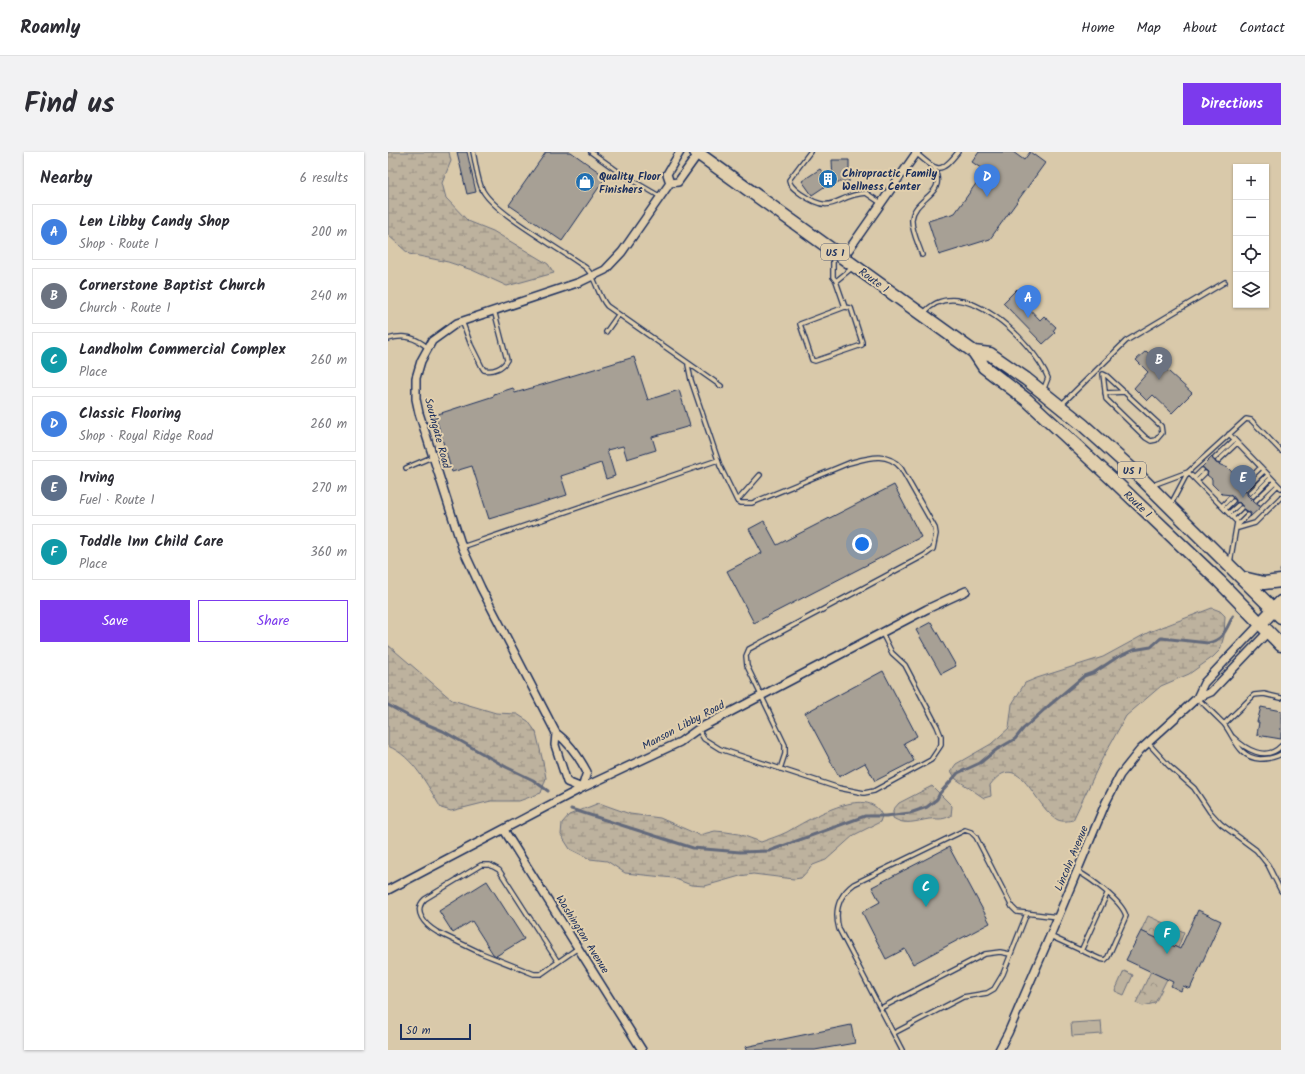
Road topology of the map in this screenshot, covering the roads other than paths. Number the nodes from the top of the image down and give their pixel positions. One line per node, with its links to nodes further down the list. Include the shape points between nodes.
1 (473, 152): 16 (lane, via 482,188 489,199 571,256)
2 (591, 152): 10 (lane, via 623,175)
3 (680, 152): 9 (street, Southgate Road, via 667,174)
4 (810, 152): 11 (lane, via 789,180 794,190 823,206 866,193)
5 (958, 152): 8 (lane, via 948,165)
6 (697, 153): 9 (street, Southgate Road, via 678,182); 12 (main road, Route 1 / US 1)
7 (916, 153): 8 (lane); 11 (street)
8 (934, 168): 13 (lane, via 938,184 915,210 912,218 912,226)
9 (670, 183): 10 (street, Southgate Road)
10 (661, 196): 16 (street, Southgate Road, via 619,257)
11 (881, 203): 14 (street)
12 (833, 250): 14 (main road, Route 1 / US 1); 17 (lane, via 832,277)
13 (922, 255)
14 (843, 258): 15 (main road, Route 1 / US 1)
15 (854, 266): 17 (lane); 21 (main road, Route 1 / US 1)
16 (593, 277): 20 (street, Southgate Road); 22 (lane, via 602,301)
17 (836, 281): 19 (lane)
18 (1225, 282): 29 (lane, via 1134,336)
19 (845, 307): 19 (lane, via 801,322 800,326 812,360 862,345 851,308)
20 (494, 310): 23 (street, Southgate Road); 23 (lane, via 507,360 497,369 484,370)
21 (922, 314): 27 (main road, Route 1 / US 1); 32 (lane, via 941,300 963,301 988,310 1041,362 1048,378)
22 (618, 316): 24 (lane); 28 (lane)
23 (462, 321): 26 (street, Southgate Road, via 440,334)
24 (606, 332)
25 (388, 339): 26 (lane, via 405,336 414,338)
26 (428, 348): 39 (street, Southgate Road, via 417,372 416,392 419,413)
27 (974, 352): 32 (main road, Route 1 / US 1, via 990,354); 74 (main road, Route 1 / US 1, via 984,367 1048,419 1156,520)
28 (688, 365): 31 (lane); 40 (lane, via 690,380)
29 (1098, 368): 30 (lane); 35 (lane)
30 (1103, 374): 33 (lane); 34 (lane)
31 (721, 386)
32 (1043, 392): 35 (main road, Route 1 / US 1)
33 (1125, 392): 34 (lane); 34 (lane, via 1162,428 1162,434 1156,440 1146,438 1106,399)
34 (1105, 393)
35 (1060, 406): 51 (main road, Route 1 / US 1)
36 (1228, 434): 37 (lane); 38 (lane, via 1242,421 1250,420); 45 (lane)
37 (1236, 441): 41 (lane); 42 (lane)
38 (1281, 451)
39 (432, 457): 43 (lane); 68 (street, Southgate Road)
40 (718, 460): 58 (lane, via 731,493); 68 (lane)
41 (1216, 460)
42 (1261, 467): 44 (lane); 52 (lane)
43 (406, 468)
44 (1264, 471): 48 (lane); 53 (lane)
45 (1188, 472): 49 (lane); 51 (lane); 60 (lane)
46 (1204, 472): 49 (lane)
47 (760, 475): 58 (lane)
48 (1270, 476): 50 (lane); 54 (lane)
49 (1196, 480): 62 (lane)
50 (1278, 485): 57 (lane); 59 (lane)
51 (1149, 486): 60 (main road, Route 1 / US 1)
52 (1242, 486)
53 (1246, 489)
54 (1251, 495)
55 (1281, 497): 67 (lane, via 1255,523)
56 (1232, 500): 62 (lane)
57 (1256, 500)
58 (737, 501): 77 (lane, via 742,504 752,503 849,463 865,458 884,457 896,462 901,468 936,534 933,549 925,555 750,647 746,656 747,666)
59 (1260, 503)
60 (1170, 507): 69 (main road, Route 1 / US 1)
61 (1239, 507): 64 (lane)
62 (1224, 508): 64 (lane)
63 (1244, 512): 66 (lane)
64 (1231, 515): 66 (lane)
65 (1248, 515): 67 (lane)
66 (1236, 520): 67 (lane)
67 (1238, 527): 69 (lane)
68 (462, 547): 82 (street, Southgate Road)
69 (1229, 565): 70 (main road, Route 1 / US 1)
70 (1242, 578): 71 (main road, via 1264,583); 73 (main road, Route 1 / US 1)
71 (1281, 581)
72 (966, 591): 75 (street, Manson Libby Road)
73 (1279, 612): 74 (main road)
74 (1264, 628): 76 (main road, Route 1 / US 1); 78 (street, Lincoln Avenue, via 1204,683); 78 (street, Lincoln Avenue, via 1211,692)
75 (882, 633): 77 (street, Manson Libby Road); 87 (lane, via 892,653 905,666 937,726 941,741 935,756 880,788 864,793 839,788)
76 (1281, 645)
77 (760, 696): 81 (street, Manson Libby Road); 87 (lane, via 785,745)
78 (1197, 698): 80 (lane); 84 (street, Lincoln Avenue)
79 (1281, 698): 80 (lane, via 1264,694 1254,695)
80 (1224, 724): 83 (lane)
81 (698, 729): 87 (lane, via 704,739 714,746); 88 (street, Manson Libby Road, via 680,742)
82 (556, 733): 88 (street, Southgate Road, via 564,739 587,772); 88 (street, Southgate Road, via 555,745 567,782)
83 (1229, 733): 85 (lane, via 1254,751 1269,753); 86 (lane, via 1249,756 1271,759)
84 (1148, 743): 90 (street, Lincoln Avenue, via 1126,766 1113,788); 92 (lane, via 1194,788 1221,824 1256,850)
85 (1281, 746)
86 (1281, 754)
87 (780, 769)
88 (582, 788): 89 (street, Manson Libby Road)
89 (504, 830): 91 (street, Manson Libby Road); 97 (street, Washington Avenue)
90 (1077, 871): 93 (lane); 95 (street, Lincoln Avenue)
91 (388, 890)
92 (1281, 891)
93 (1107, 894): 98 (lane); 98 (lane, via 1125,912 1126,919 1107,959 1100,959)
94 (1026, 913): 95 (lane); 99 (lane); 101 (lane, via 1017,912 1012,907 976,837 968,831 961,831 854,884 848,888 839,903 836,911 837,921)
95 (1058, 917): 96 (street, Lincoln Avenue)
96 (1050, 936): 98 (lane); 103 (street, Lincoln Avenue)
97 (578, 948): 100 (lane); 104 (street, Washington Avenue)
98 (1082, 951)
99 (1010, 954): 101 (lane, via 985,954); 102 (lane, via 994,989 987,993 963,997)
100 (558, 962): 100 (lane, via 498,870 490,865 481,865 425,899 420,905 420,913 430,928 481,953 534,974 541,974)
101 (881, 1008): 102 (lane)
102 (894, 1033): 105 (lane)
103 (1001, 1049)
104 (642, 1050)
105 (902, 1050)

